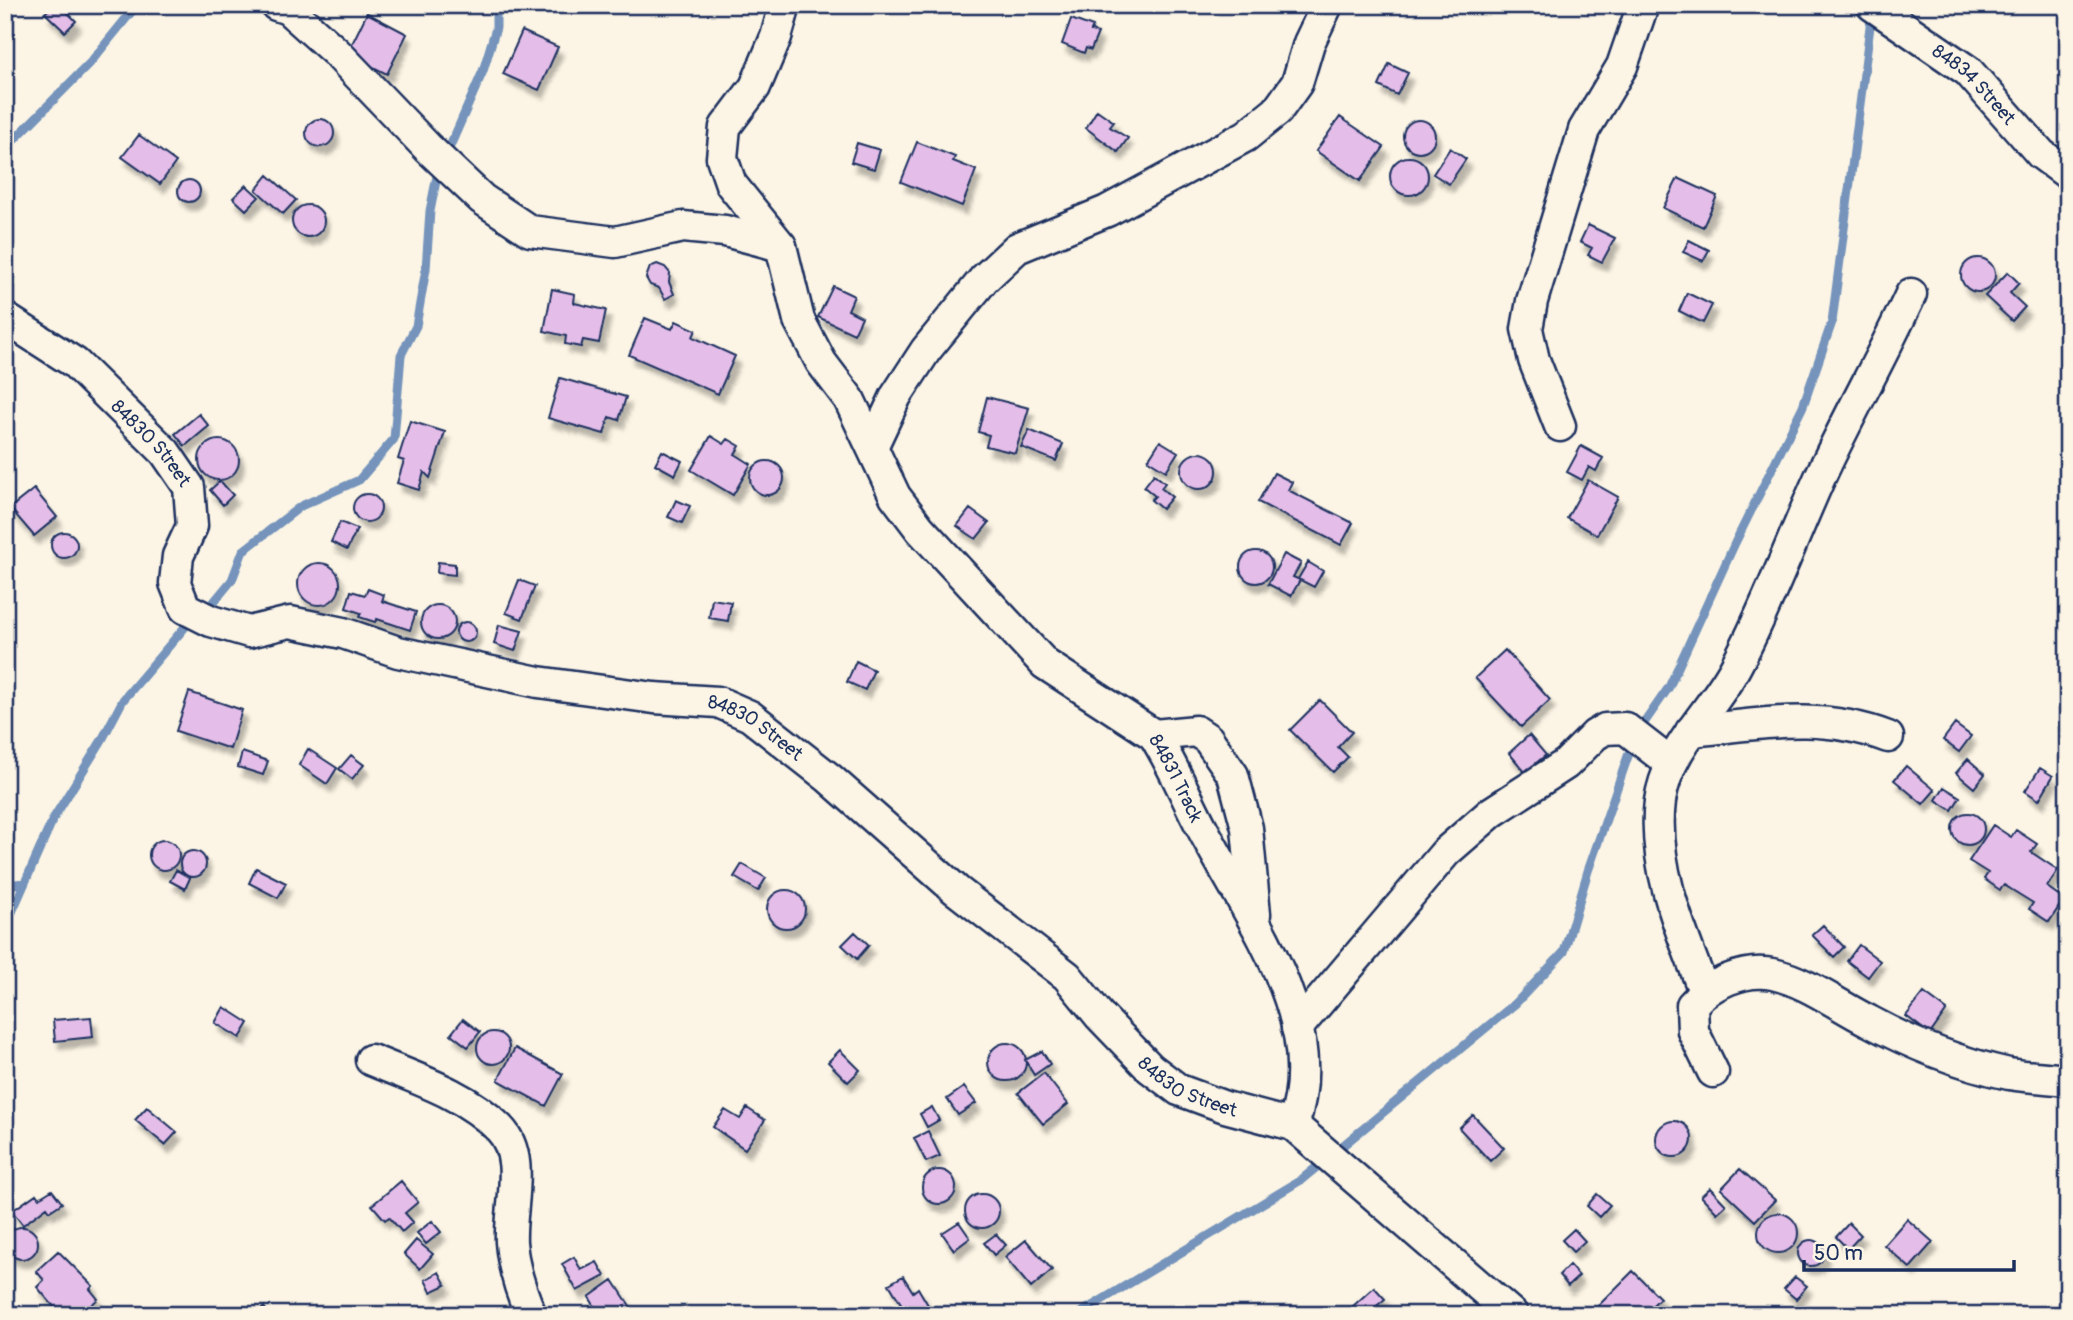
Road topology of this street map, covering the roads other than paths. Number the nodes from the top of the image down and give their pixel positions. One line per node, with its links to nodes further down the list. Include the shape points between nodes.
1 (276, 5): 7 (street, via 288,9 337,53 482,198 530,231 615,242 683,228 725,231)
2 (785, 5): 7 (street, via 755,86 725,127 722,158 731,184)
3 (1327, 5): 11 (street, via 1297,83 1277,111 1246,136 1107,211 1017,248 984,278 926,350 896,396)
4 (1643, 5): 10 (street, via 1622,66 1584,130 1532,301 1527,329)
5 (1872, 5): 6 (street, 84834 Street, via 1968,71 2041,154)
6 (2068, 174)
7 (781, 246): 11 (street, 84831 Track, via 799,320)
8 (1911, 294): 12 (street, via 1822,474 1737,665)
9 (5, 318): 22 (street, 84830 Street, via 75,363 165,452 189,487 192,526 178,556 176,583 185,608 248,632 290,622 343,633 398,652 538,682 718,702 750,716 829,778 956,890 1067,976 1150,1068 1179,1090)
10 (1560, 426)
11 (873, 445): 13 (street, 84831 Track, via 895,496 920,530 1045,664)
12 (1691, 731): 14 (street, via 1823,720 1856,724); 15 (street)
13 (1154, 735): 16 (street, 84831 Track); 16 (street, via 1196,731 1208,739 1233,775 1247,828)
14 (1888, 737)
15 (1670, 763): 17 (street, via 1660,801 1661,842 1680,929); 18 (street, via 1625,729 1605,729 1595,735 1566,764 1492,813 1446,852)
16 (1256, 921): 18 (street, 84831 Track)
17 (1704, 990): 20 (street, via 1692,1005 1693,1031); 21 (street, via 1728,979 1770,973 1807,986 1870,1022 1940,1052 2009,1074)
18 (1297, 1028): 22 (street, 84831 Track, via 1304,1069)
19 (371, 1060): 23 (street, via 476,1109 501,1129 511,1148 514,1169 516,1277)
20 (1713, 1072)
21 (2068, 1080)
22 (1293, 1125): 24 (street, 84830 Street)
23 (531, 1315)
24 (1513, 1315)

